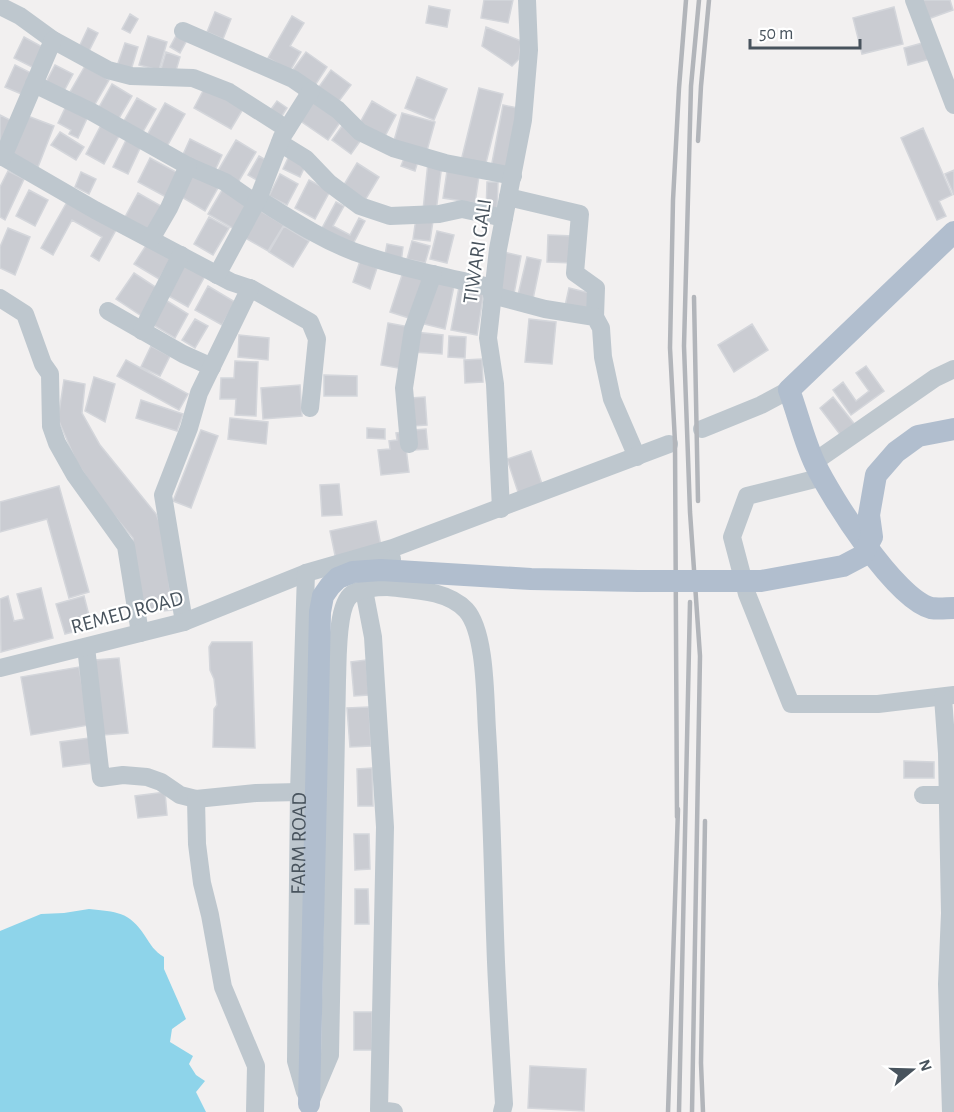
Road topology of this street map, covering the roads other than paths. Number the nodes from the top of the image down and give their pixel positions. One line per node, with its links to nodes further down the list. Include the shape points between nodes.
1 (527, 0): 12 (street, TIWARI GALI, via 527,90)
2 (914, 0): 8 (street)
3 (0, 6): 5 (street)
4 (183, 31): 7 (street)
5 (53, 40): 6 (street); 9 (street, via 108,70 131,76 193,78 229,92)
6 (34, 84): 10 (street); 11 (street)
7 (311, 91): 9 (street); 12 (street, via 360,132 393,148)
8 (954, 105)
9 (284, 136): 14 (street); 15 (street, via 329,183 360,206 390,216 462,209)
10 (2, 156): 17 (street)
11 (188, 166): 14 (street, via 225,182 248,198); 17 (street)
12 (513, 176): 13 (street, TIWARI GALI)
13 (508, 197): 15 (street, TIWARI GALI); 25 (street, via 580,214 575,273 596,288)
14 (258, 198): 19 (street); 20 (street, via 315,234 353,251)
15 (504, 218): 22 (street, TIWARI GALI)
16 (954, 232): 29 (main road)
17 (151, 239): 18 (street)
18 (181, 255): 19 (street); 26 (street)
19 (217, 274): 21 (street)
20 (433, 274): 22 (street); 33 (street, via 413,329 404,387)
21 (250, 288): 27 (street); 30 (street, via 310,322 317,339)
22 (493, 291): 25 (street, via 544,309); 37 (street, TIWARI GALI, via 488,339)
23 (0, 297): 44 (street, via 26,315 50,374 51,426 57,443 126,546)
24 (108, 311): 26 (street)
25 (595, 317): 35 (street, via 602,328 603,357 612,399)
26 (142, 331): 27 (street)
27 (212, 367): 43 (street, via 163,495)
28 (954, 369): 36 (street, via 935,378)
29 (789, 390): 31 (street); 36 (main road)
30 (310, 408)
31 (702, 429)
32 (954, 429): 53 (main road, bridge, via 918,436 896,452 876,475 869,515 872,537 862,556 843,566 761,581 531,579 381,570 352,572 330,586 320,612)
33 (409, 444)
34 (669, 444): 35 (street, REMED ROAD)
35 (637, 457): 37 (street, REMED ROAD)
36 (819, 470): 42 (main road, via 856,531 902,590 930,608); 47 (street, via 747,496 732,537 747,594 791,704 878,705)
37 (501, 509): 38 (street, REMED ROAD)
38 (393, 548): 39 (street, REMED ROAD); 40 (street)
39 (306, 573): 43 (street, REMED ROAD); 48 (street, FARM ROAD)
40 (388, 587): 41 (street); 56 (street, via 438,594 454,601 466,610 477,633 484,670 492,806)
41 (364, 590): 53 (street, via 347,600 341,618 330,1055); 54 (street, via 373,637 385,827)
42 (954, 608)
43 (184, 622): 44 (street, REMED ROAD)
44 (140, 633): 45 (street, REMED ROAD)
45 (86, 647): 46 (street, REMED ROAD); 51 (street, via 101,778 147,777)
46 (0, 668)
47 (949, 696): 50 (street)
48 (299, 792): 51 (street); 53 (street, FARM ROAD, via 296,1061)
49 (923, 795): 50 (street)
50 (950, 795): 52 (street)
51 (196, 799): 55 (street, via 202,882 223,987 256,1066)
52 (952, 913): 57 (street, via 947,984)
53 (308, 1108)
54 (384, 1111)
55 (255, 1112)
56 (502, 1112)
57 (951, 1112)

